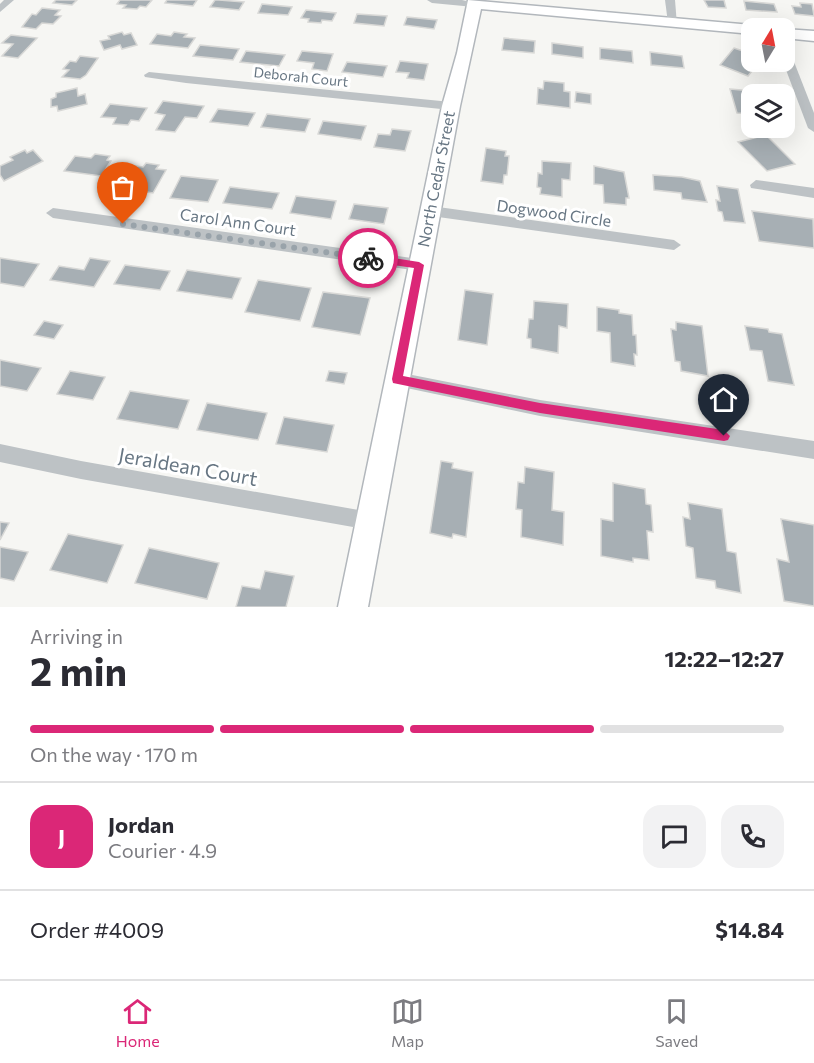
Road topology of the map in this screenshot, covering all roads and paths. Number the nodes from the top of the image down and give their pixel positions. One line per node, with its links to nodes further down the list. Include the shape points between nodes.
1 (9, 0): 5 (street)
2 (432, 0): 4 (street)
3 (670, 0): 6 (street)
4 (474, 2): 6 (street); 12 (street, North Cedar Street)
5 (0, 9)
6 (673, 23): 7 (street)
7 (741, 29)
8 (795, 34): 9 (street)
9 (814, 36)
10 (793, 72): 13 (street)
11 (149, 75): 12 (street, Deborah Court)
12 (451, 106): 16 (street, North Cedar Street)
13 (814, 128)
14 (756, 185): 15 (street)
15 (814, 193)
16 (431, 211): 18 (street, Dogwood Circle); 19 (street, North Cedar Street)
17 (53, 213): 19 (street, Carol Ann Court)
18 (674, 245)
19 (419, 265): 20 (street, North Cedar Street)
20 (397, 379): 21 (street, via 540,408); 23 (street, North Cedar Street)
21 (814, 450)
22 (0, 453): 23 (street, Jeraldean Court)
23 (370, 521): 24 (street, North Cedar Street)
24 (353, 607)

